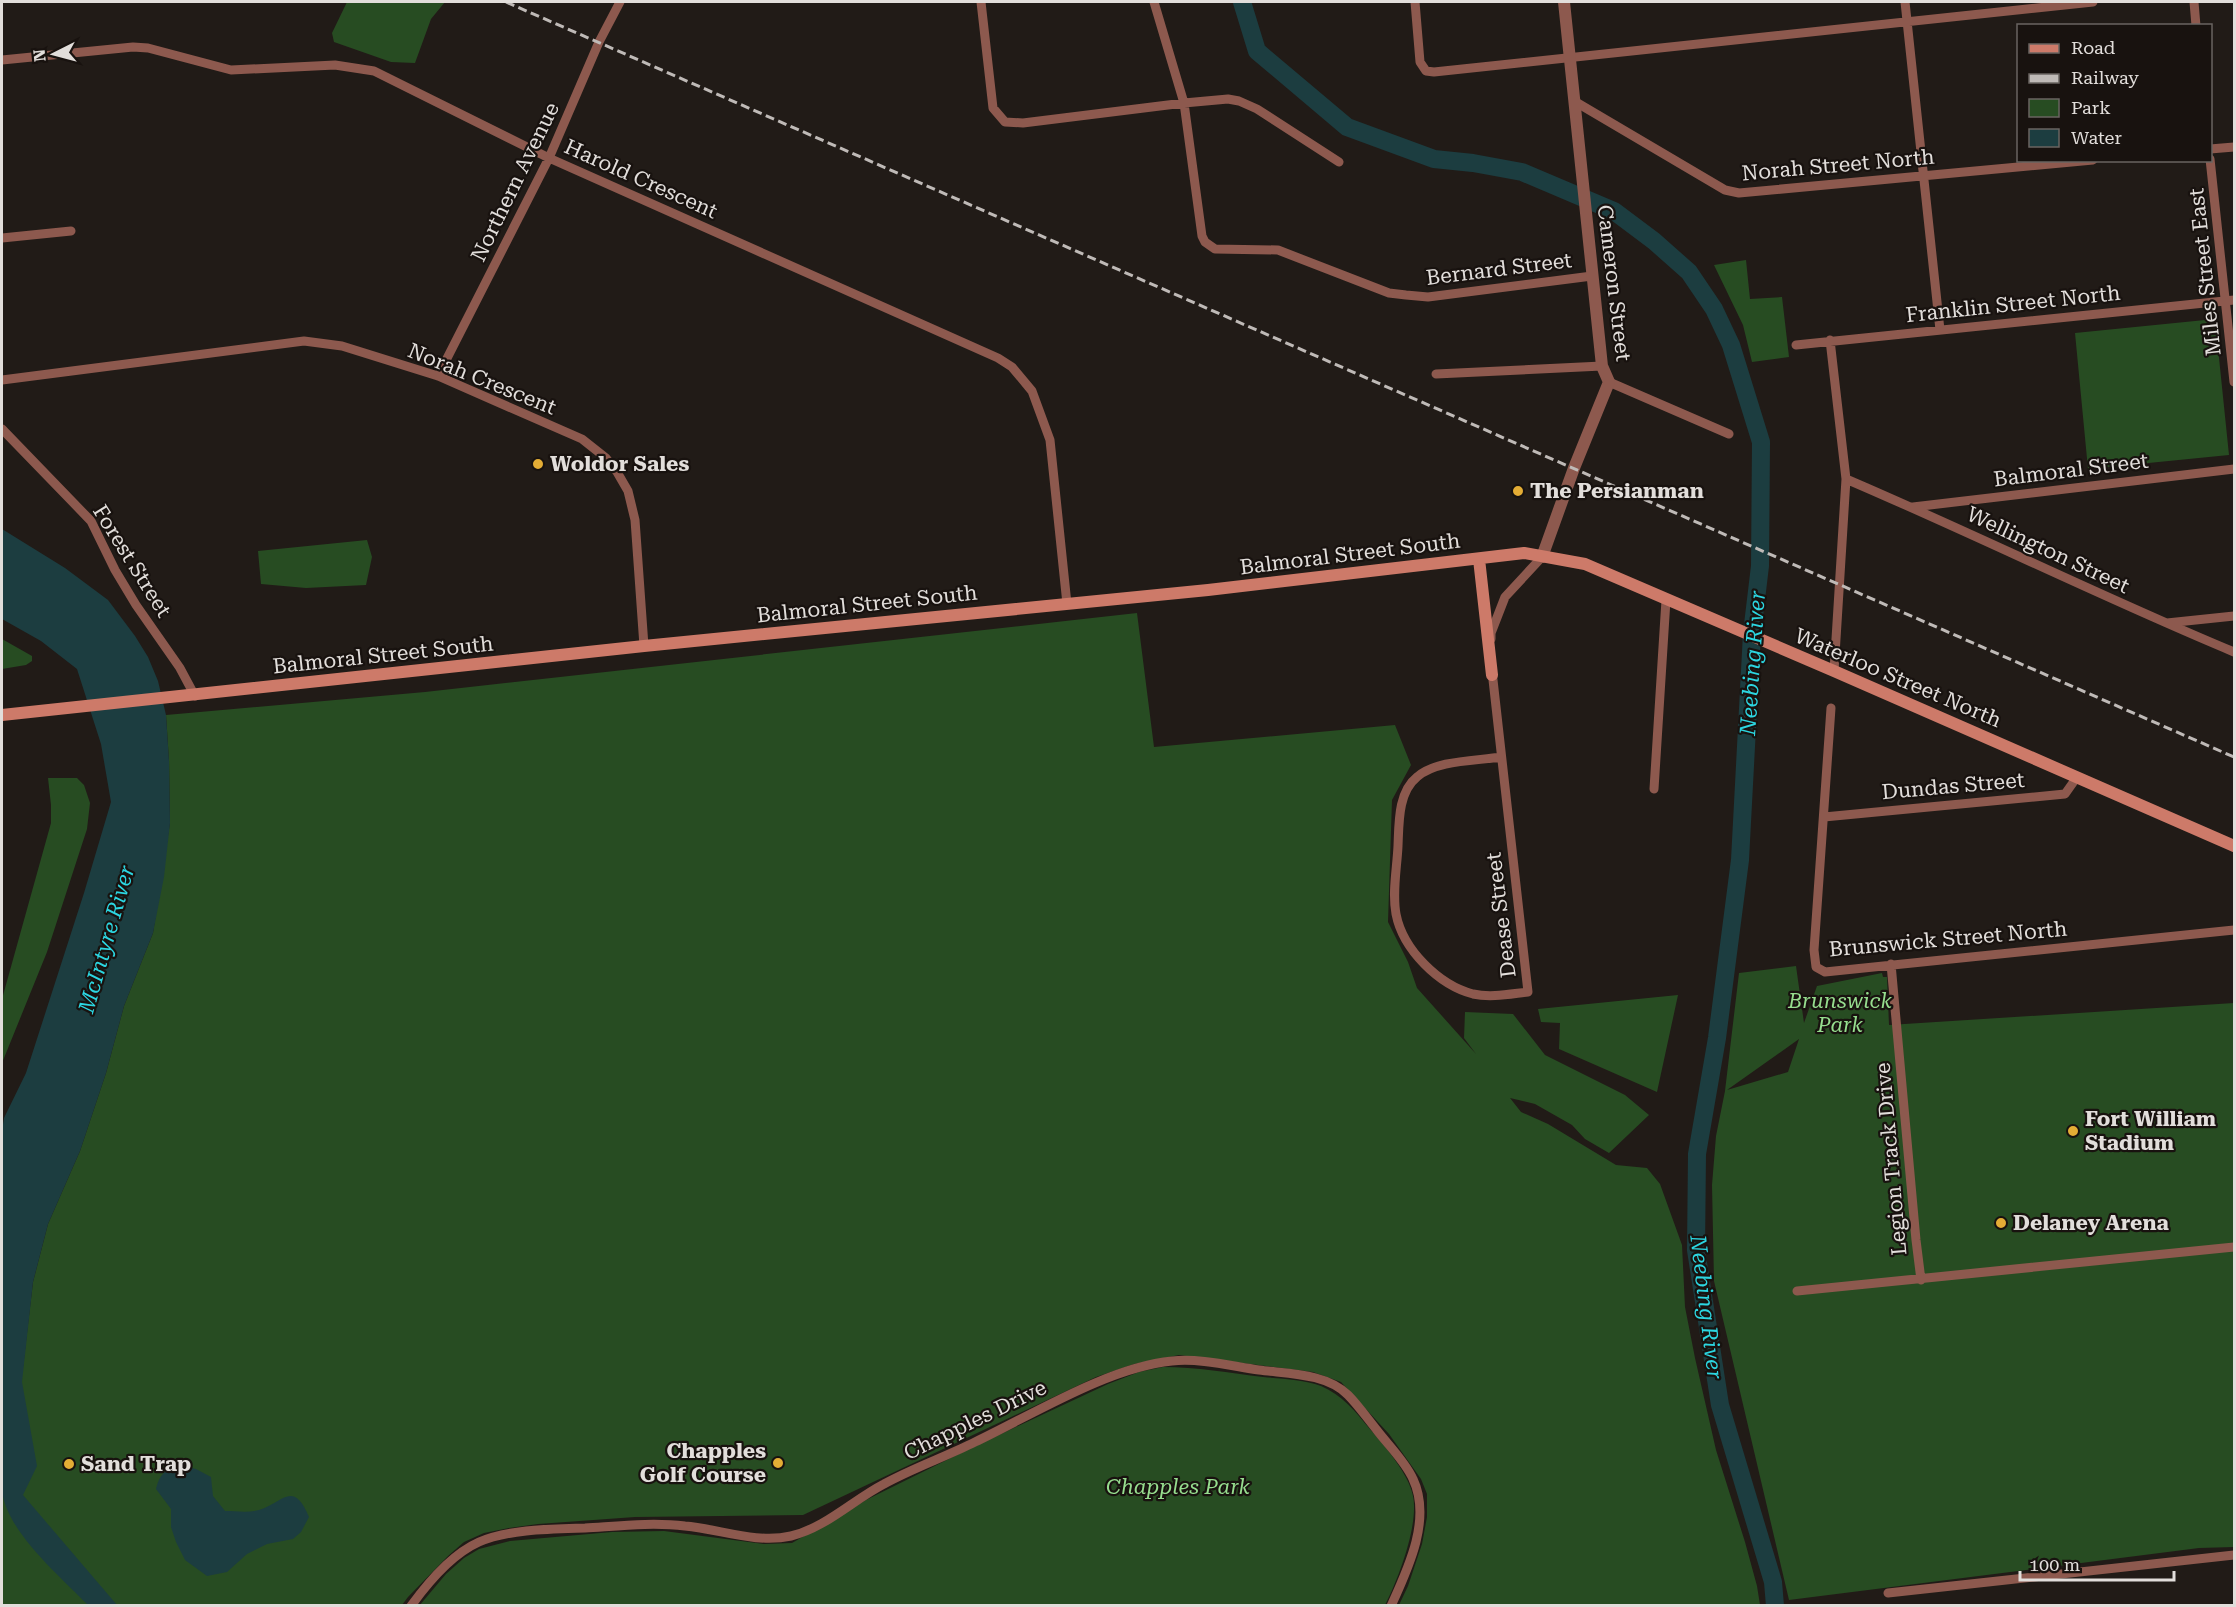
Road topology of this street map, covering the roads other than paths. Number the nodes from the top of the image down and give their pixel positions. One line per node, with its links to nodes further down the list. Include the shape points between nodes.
1 (620, 2): 17 (street, Northern Avenue)
2 (981, 2): 14 (street, via 993,108 1005,122)
3 (1154, 2): 14 (street)
4 (1415, 2): 11 (street, via 1420,62 1426,71)
5 (1564, 2): 11 (street, Cameron Street)
6 (1905, 2): 9 (street)
7 (2092, 2): 9 (street)
8 (2194, 2): 10 (street)
9 (1907, 22): 11 (street); 21 (street)
10 (2196, 24)
11 (1570, 57): 13 (street, Cameron Street)
12 (2, 60): 17 (street, Harold Crescent, via 133,47 231,70 335,65 374,71)
13 (1574, 101): 21 (street, Norah Street North, via 1725,190 1739,193); 24 (street, Cameron Street)
14 (1184, 103): 18 (street, via 1239,101); 24 (street, Bernard Street, via 1205,242 1215,249 1278,250 1389,293 1428,297)
15 (2235, 147): 16 (street)
16 (2212, 149)
17 (549, 158): 31 (street, Northern Avenue); 43 (street, Harold Crescent, via 1012,367 1032,391 1050,440)
18 (1339, 162)
19 (2073, 162): 21 (street, Norah Street North)
20 (2211, 162): 25 (street, Miles Street East)
21 (1924, 177): 26 (street)
22 (71, 231): 23 (street)
23 (2, 238)
24 (1592, 276): 29 (street, Cameron Street)
25 (2230, 300): 26 (street, Franklin Street North); 34 (street, Miles Street East)
26 (1940, 330): 27 (street, Franklin Street North)
27 (1830, 340): 28 (street, Franklin Street North); 38 (street)
28 (1796, 345)
29 (1602, 366): 30 (street); 33 (street, Cameron Street)
30 (1436, 374)
31 (438, 376): 32 (street, Norah Crescent, via 342,346 304,341); 46 (street, Norah Crescent, via 582,439 617,472 628,491 635,520)
32 (2, 380)
33 (1610, 382): 36 (street); 40 (street, Cameron Street)
34 (2235, 382)
35 (2, 429): 50 (street, Forest Street, via 91,521 120,579)
36 (1729, 434)
37 (2235, 469): 39 (street, Balmoral Street)
38 (1846, 479): 39 (street, Wellington Street); 48 (street)
39 (1911, 507): 45 (street, Wellington Street)
40 (1542, 557): 41 (main road, Balmoral Street South, via 1524,553); 42 (main road, Waterloo Street North, via 1585,564); 49 (street, Dease Street, via 1505,597 1491,633)
41 (1479, 559): 43 (main road, Balmoral Street South); 49 (main road)
42 (1666, 600): 48 (main road, Waterloo Street North); 55 (street)
43 (1067, 604): 46 (main road, Balmoral Street South)
44 (2235, 616): 45 (street)
45 (2165, 623): 47 (street, Wellington Street)
46 (644, 646): 50 (main road, Balmoral Street South)
47 (2235, 652)
48 (1834, 670): 54 (main road, Waterloo Street North)
49 (1492, 675): 53 (street, Dease Street)
50 (195, 696): 52 (main road, Balmoral Street South)
51 (1831, 708): 56 (street)
52 (2, 715)
53 (1501, 757): 53 (street, Dease Street, via 1439,766 1412,781 1402,803 1395,888 1396,915 1406,940 1420,958 1454,986 1492,996 1528,992)
54 (2078, 777): 56 (street, Dundas Street, via 2065,794); 57 (main road, Waterloo Street North)
55 (1654, 789)
56 (1824, 817): 59 (street, Brunswick Street North, via 1816,967 1825,972)
57 (2235, 846)
58 (2235, 930): 59 (street, Brunswick Street North)
59 (1891, 964): 61 (street, Legion Track Drive)
60 (2235, 1247): 61 (street, Legion Track Drive)
61 (1921, 1280): 62 (street, Legion Track Drive)
62 (1797, 1291)
63 (2235, 1555): 64 (street)
64 (1888, 1593)
65 (411, 1605): 66 (street, Chapples Drive, via 458,1555 498,1536 650,1524 774,1539 794,1535 809,1530 883,1484 1066,1397 1139,1367 1176,1360 1312,1377 1348,1395 1407,1468 1418,1491 1416,1537)
66 (1391, 1605)

